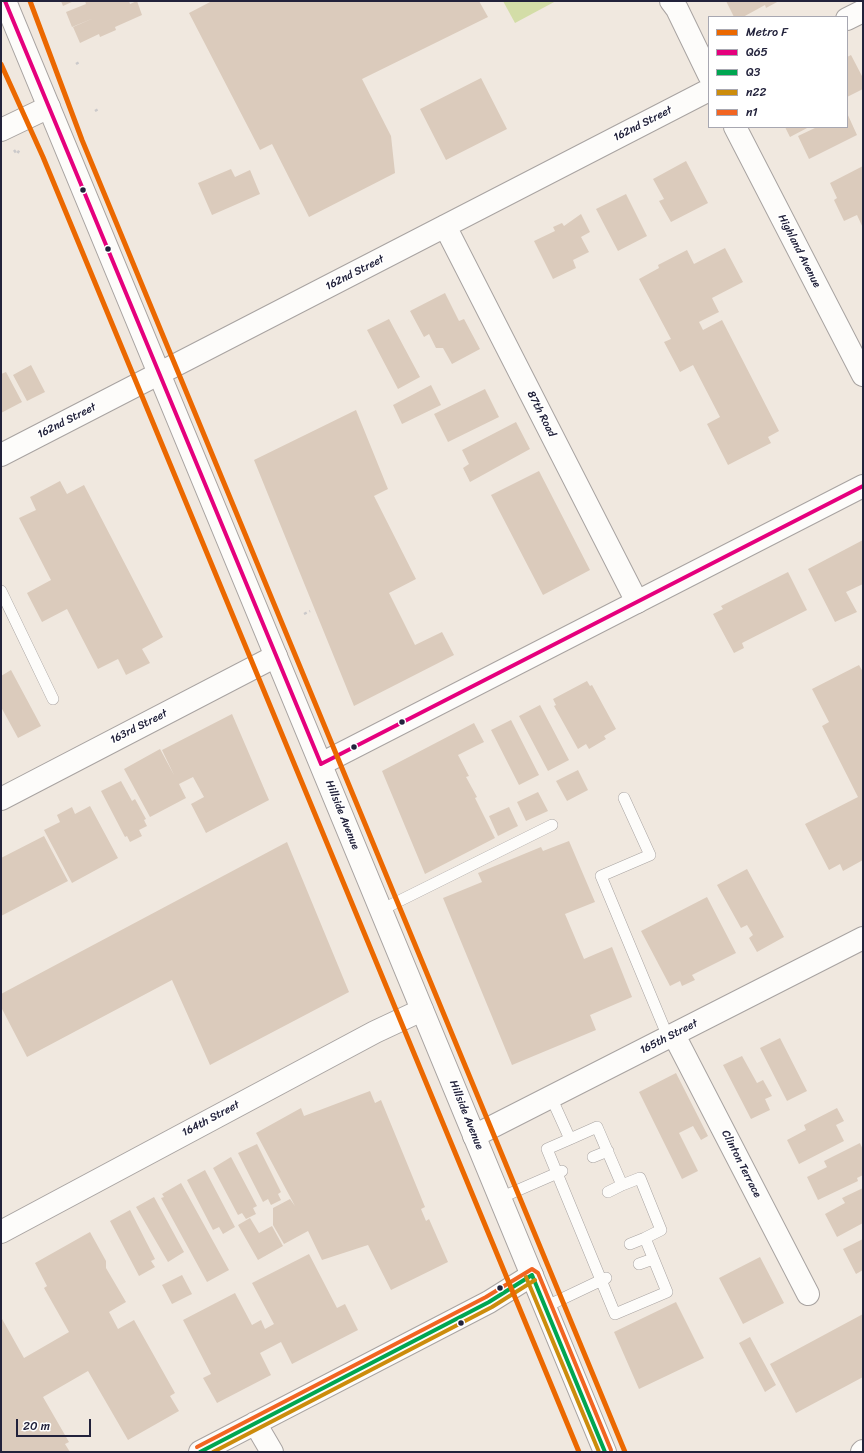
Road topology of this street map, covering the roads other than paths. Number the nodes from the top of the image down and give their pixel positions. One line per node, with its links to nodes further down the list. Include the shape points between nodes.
1 (5, 1): 7 (street, Hillside Avenue)
2 (671, 1): 5 (street)
3 (863, 11): 4 (street)
4 (848, 18)
5 (708, 73)
6 (708, 91): 10 (street, 162nd Street)
7 (49, 107): 9 (street); 11 (street, Hillside Avenue)
8 (736, 128): 12 (street, Highland Avenue)
9 (1, 130)
10 (445, 226): 11 (street, 162nd Street); 16 (street, 87th Road)
11 (160, 374): 13 (street, 162nd Street); 17 (street, Hillside Avenue)
12 (863, 375)
13 (1, 455)
14 (863, 486): 16 (street)
15 (1, 591): 18 (lane)
16 (636, 602): 19 (street)
17 (276, 656): 19 (street, Hillside Avenue); 20 (street, 163rd Street)
18 (53, 699)
19 (321, 764): 23 (street, Hillside Avenue)
20 (1, 798)
21 (624, 798): 26 (lane, via 650,855 601,876)
22 (552, 825): 23 (lane)
23 (382, 910): 25 (street, Hillside Avenue)
24 (863, 938): 26 (street, 165th Street)
25 (422, 1010): 28 (street, Hillside Avenue); 36 (street, 164th Street, via 375,1032)
26 (671, 1036): 27 (street, 165th Street); 43 (street, Clinton Terrace)
27 (551, 1097): 28 (street, 165th Street); 29 (lane)
28 (474, 1136): 35 (street, Hillside Avenue)
29 (570, 1139): 30 (lane, via 597,1127); 32 (lane, via 547,1149)
30 (608, 1151): 31 (lane); 33 (lane)
31 (593, 1157)
32 (559, 1172): 35 (lane); 42 (lane)
33 (622, 1185): 34 (lane); 37 (lane, via 640,1178 661,1230)
34 (608, 1192)
35 (500, 1198): 41 (street, Hillside Avenue)
36 (1, 1232)
37 (645, 1238): 38 (lane); 39 (lane)
38 (630, 1244)
39 (653, 1258): 40 (lane); 42 (lane, via 667,1292 615,1314)
40 (639, 1264)
41 (532, 1275): 44 (street, Hillside Avenue); 45 (street, via 489,1302)
42 (604, 1280): 44 (lane)
43 (808, 1294)
44 (545, 1307): 48 (street, Hillside Avenue)
45 (255, 1423): 46 (street); 47 (street)
46 (200, 1452)
47 (272, 1452)
48 (605, 1452)

